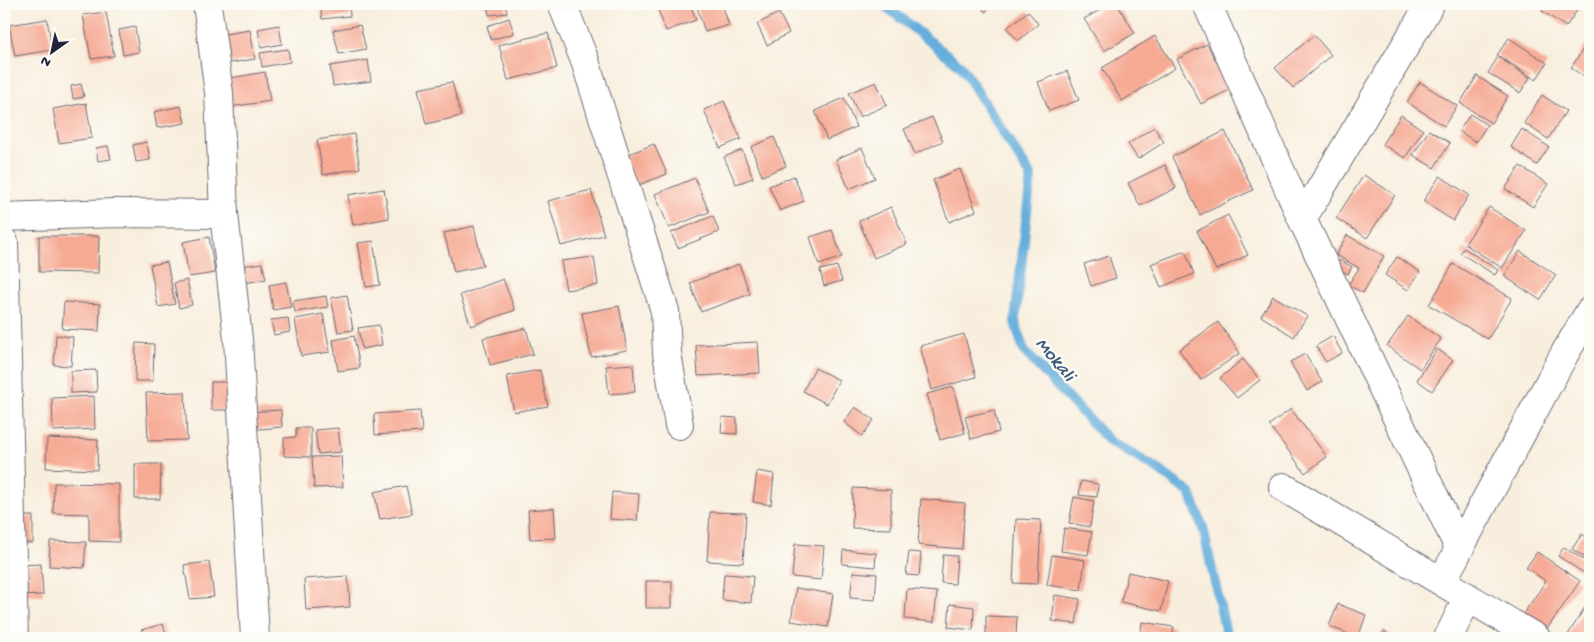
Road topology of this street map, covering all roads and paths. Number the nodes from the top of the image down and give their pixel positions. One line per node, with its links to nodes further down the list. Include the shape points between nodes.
1 (207, 4): 5 (street, via 219,93)
2 (562, 4): 10 (street, via 586,61 665,311 667,353)
3 (1207, 4): 7 (street)
4 (1430, 4): 7 (street)
5 (224, 214): 6 (street); 16 (street, via 238,339)
6 (4, 217)
7 (1302, 219): 12 (street)
8 (4, 242): 15 (street)
9 (1590, 311): 12 (street)
10 (679, 425)
11 (1283, 487): 13 (street)
12 (1459, 548): 13 (street)
13 (1442, 581): 14 (street)
14 (1468, 597): 17 (street); 18 (street)
15 (14, 638)
16 (255, 638)
17 (1448, 638)
18 (1536, 638)

